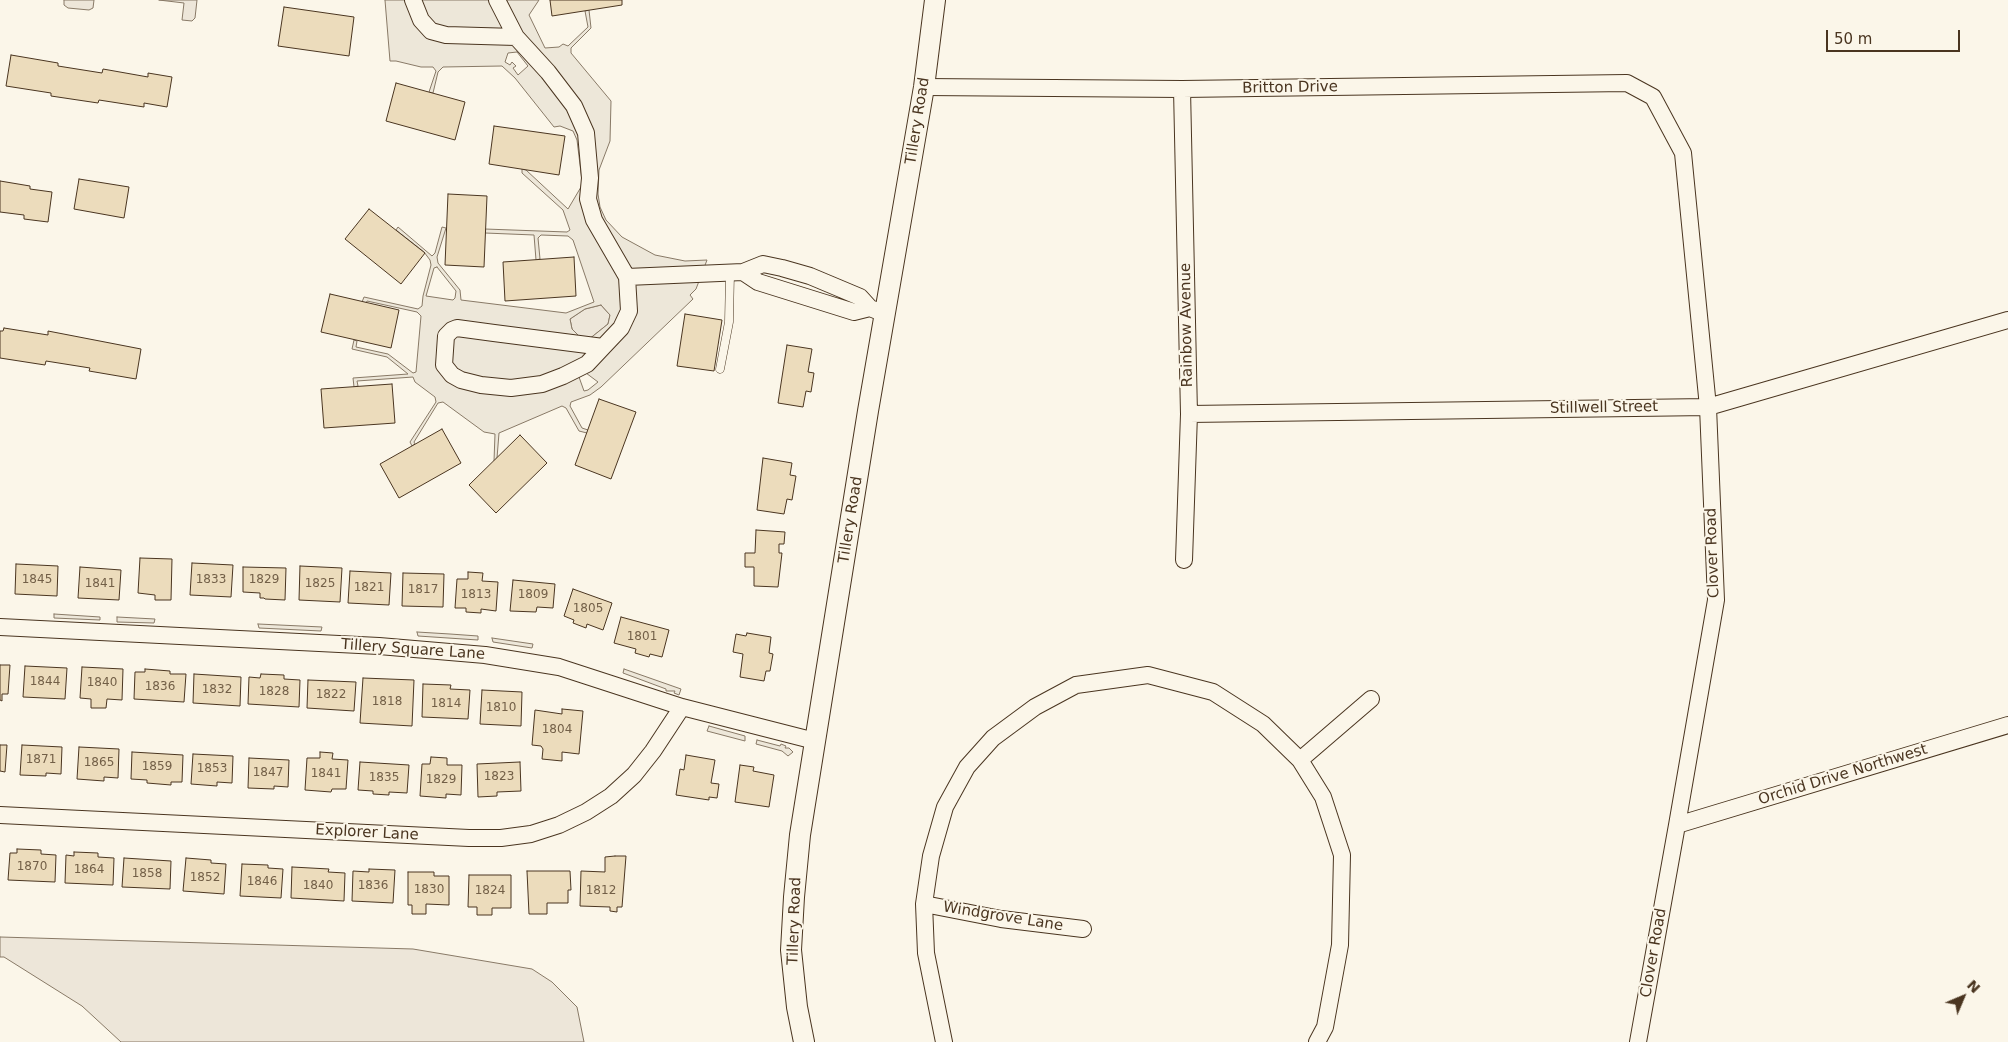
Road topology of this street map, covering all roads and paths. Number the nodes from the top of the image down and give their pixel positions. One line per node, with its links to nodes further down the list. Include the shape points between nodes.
1 (413, 0): 4 (street, via 421,20 431,31 446,35)
2 (497, 0): 4 (street)
3 (936, 0): 5 (street, Tillery Road)
4 (516, 37): 9 (street, via 574,106 586,133 590,178 588,199 594,220)
5 (924, 87): 6 (street, Britton Drive); 10 (street, Tillery Road)
6 (1182, 89): 7 (street, Britton Drive, via 1628,84); 15 (street, Rainbow Avenue)
7 (1653, 97): 14 (street, Clover Road, via 1683,153)
8 (736, 273): 9 (street); 10 (street, via 854,312); 13 (lane)
9 (627, 277): 12 (street, via 629,311 620,328)
10 (877, 311): 21 (street, Tillery Road)
11 (2008, 320): 14 (street, Stillwell Street)
12 (603, 347): 12 (street, via 587,364 564,376 542,384 511,388 461,380 452,375 444,364 446,336 457,328)
13 (720, 369)
14 (1708, 407): 15 (street, Stillwell Street); 24 (street, Clover Road, via 1716,600)
15 (1188, 414): 16 (street, Rainbow Avenue)
16 (1184, 560)
17 (0, 627): 19 (street, Tillery Square Lane, via 485,654 559,667)
18 (1371, 699): 22 (street)
19 (682, 707): 21 (street, Tillery Square Lane); 23 (street, Explorer Lane, via 634,775 611,796 559,825 531,834 469,838)
20 (2008, 725): 24 (street, Orchid Drive Northwest)
21 (815, 741): 27 (street, Tillery Road, via 800,835 792,941 797,1007)
22 (1300, 760): 25 (street, via 1263,724 1213,692 1148,675 1076,685 1035,707 993,738 967,767 945,807 930,856); 29 (street, via 1323,797 1342,855 1340,945 1325,1027)
23 (0, 815)
24 (1677, 825): 30 (street, Clover Road)
25 (924, 904): 26 (street, Windgrove Lane, via 1001,919); 28 (street, via 926,953)
26 (1083, 929)
27 (804, 1042)
28 (944, 1042)
29 (1317, 1042)
30 (1638, 1042)

